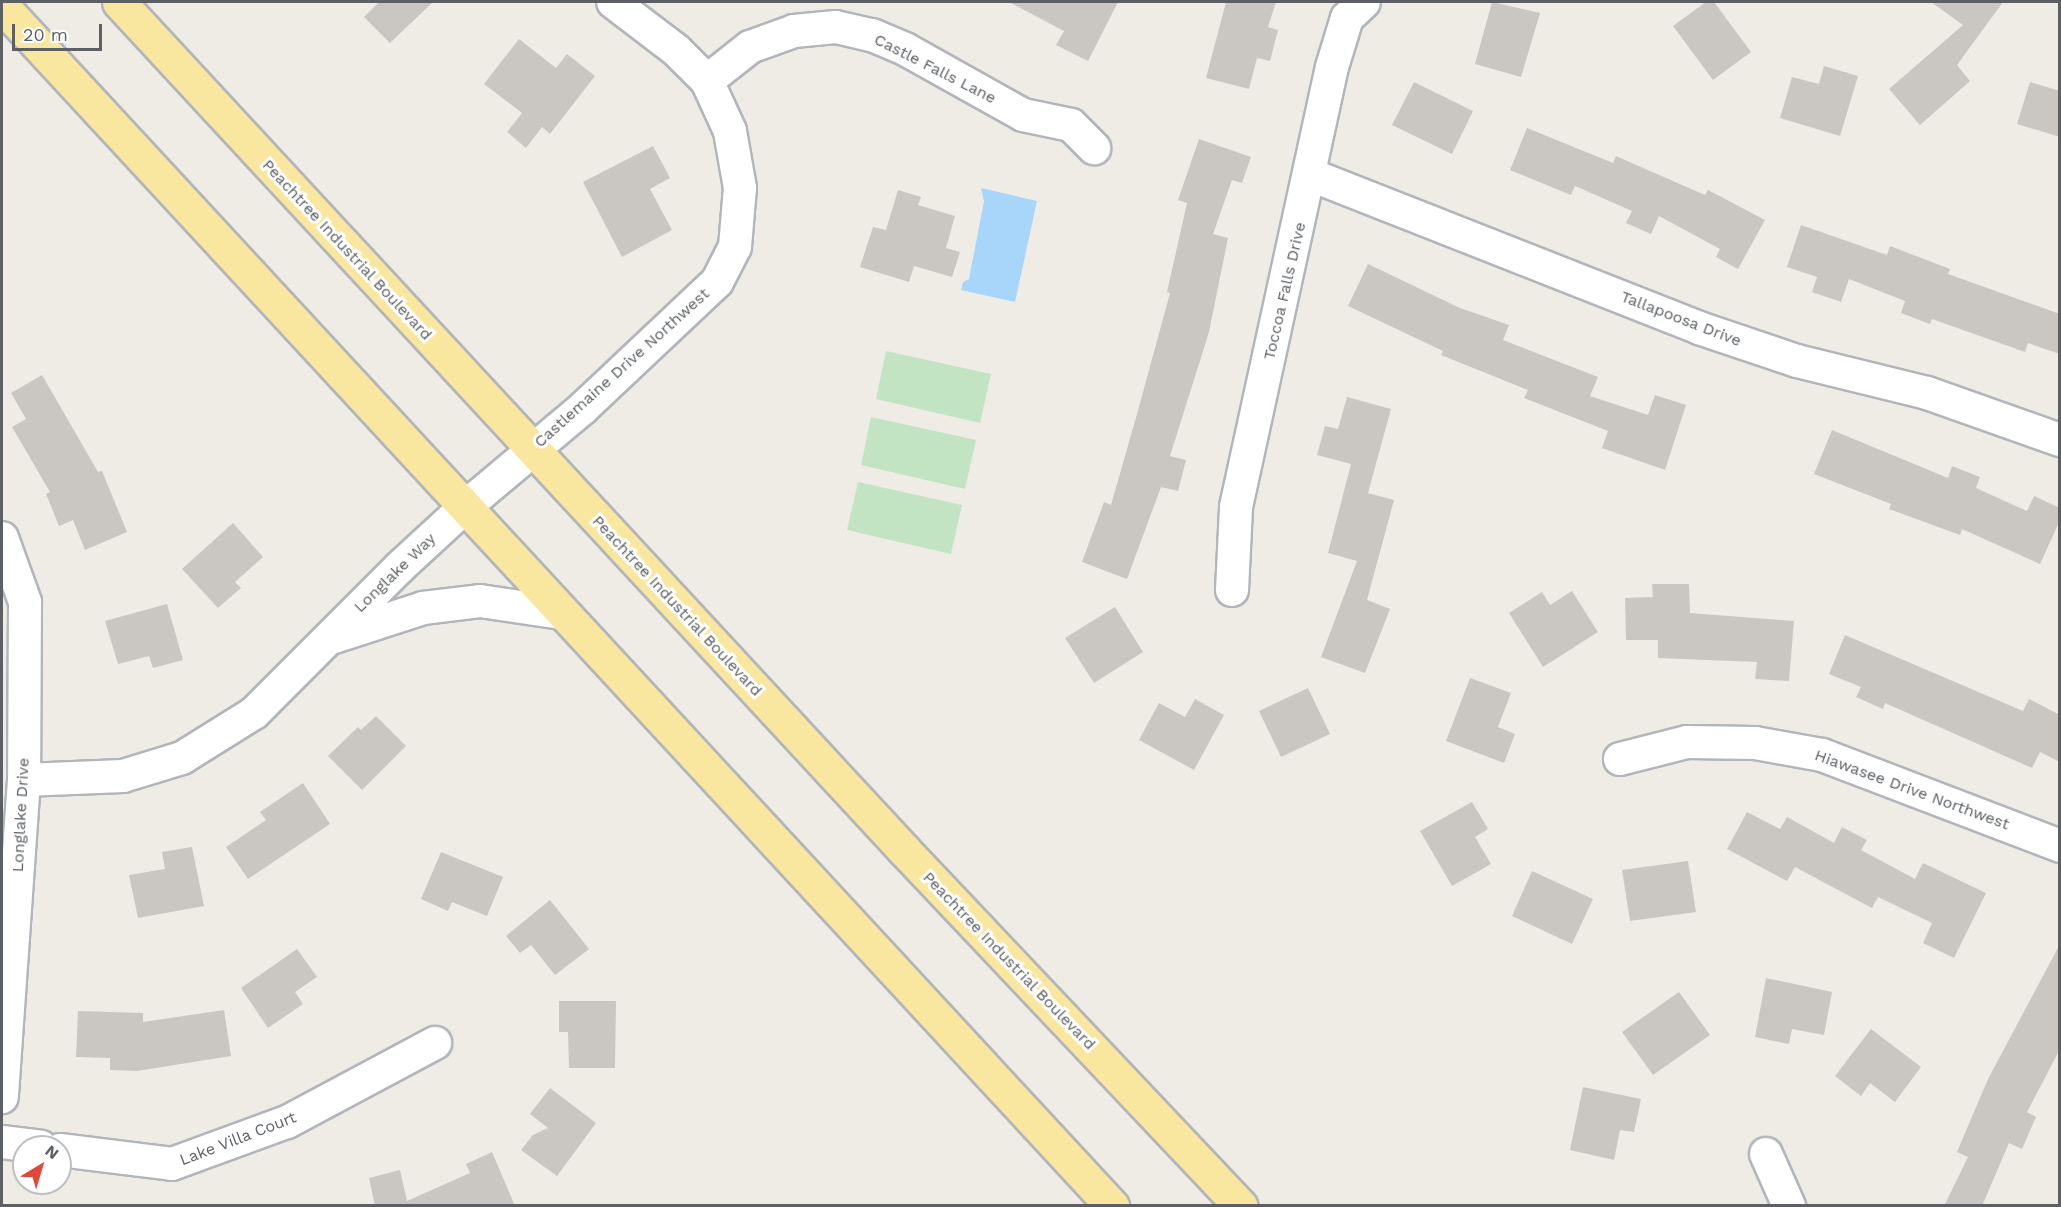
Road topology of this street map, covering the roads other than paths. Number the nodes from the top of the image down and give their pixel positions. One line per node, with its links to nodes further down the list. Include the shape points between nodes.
1 (118, 2): 9 (highway, Peachtree Industrial Boulevard)
2 (613, 2): 5 (street, Castlemaine Drive Northwest, via 676,50)
3 (1364, 2): 7 (street, Toccoa Falls Drive, via 1347,18 1332,67)
4 (2, 6): 10 (highway)
5 (707, 81): 6 (street, Castle Falls Lane, via 750,47 794,31 836,27 872,35 905,49 1023,115 1071,125); 9 (street, Castlemaine Drive Northwest, via 730,131 740,188 735,247 717,282 590,402)
6 (1094, 148)
7 (1311, 175): 8 (street, Tallapoosa Drive, via 1699,328 1797,361 1926,393); 12 (street, Toccoa Falls Drive, via 1236,507)
8 (2060, 440)
9 (532, 450): 10 (street, Castlemaine Drive Northwest); 23 (highway, Peachtree Industrial Boulevard, via 903,850)
10 (464, 508): 13 (highway); 14 (street, Longlake Way)
11 (2, 538): 16 (street, Longlake Drive, via 25,602)
12 (1232, 590)
13 (561, 613): 14 (street, Longlake Way, via 480,601 423,608); 22 (highway)
14 (327, 640): 16 (street, Longlake Way, via 254,712 182,758 123,776)
15 (1620, 759): 17 (street, Hiawasee Drive Northwest, via 1687,742 1755,743 1822,755)
16 (24, 780): 19 (street, Longlake Drive)
17 (2060, 846)
18 (435, 1043): 20 (street, Lake Villa Court, via 287,1122 172,1164)
19 (2, 1097)
20 (72, 1152)
21 (1766, 1154): 24 (street)
22 (1112, 1206)
23 (1241, 1206)
24 (1788, 1206)

